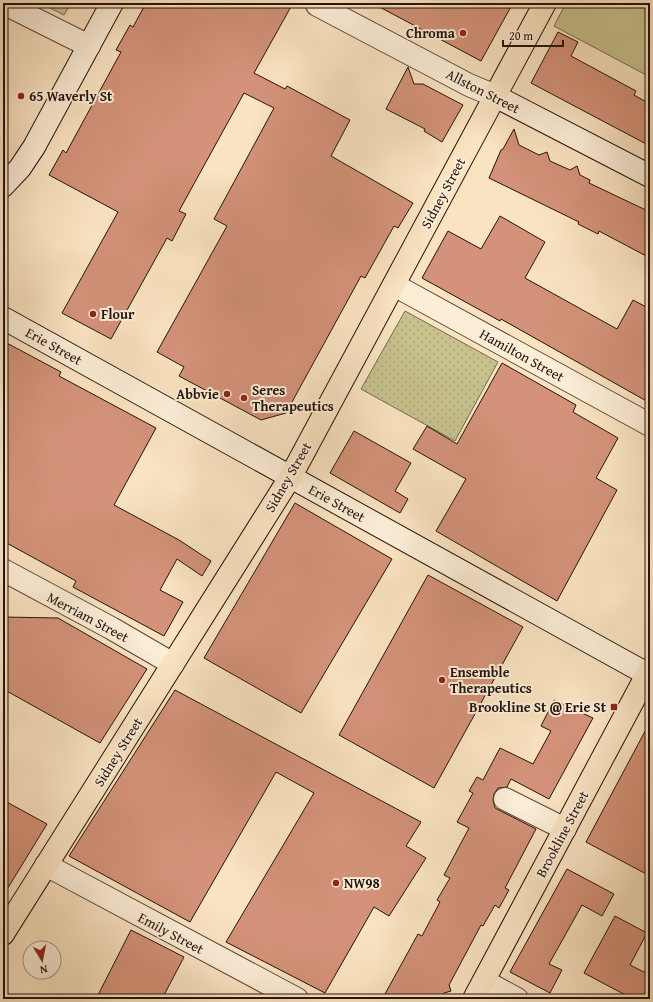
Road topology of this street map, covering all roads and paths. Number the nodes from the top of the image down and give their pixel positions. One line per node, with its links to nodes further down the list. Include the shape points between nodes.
1 (3, 3): 5 (street)
2 (112, 3): 5 (street)
3 (545, 3): 6 (main road, Sidney Street)
4 (317, 4): 6 (street, Allston Street, via 469,85)
5 (89, 46): 8 (street, via 31,151 20,168)
6 (495, 96): 7 (street, Allston Street); 9 (main road, Sidney Street)
7 (650, 176)
8 (3, 186)
9 (394, 284): 11 (street, Hamilton Street); 12 (main road, Sidney Street)
10 (3, 318): 12 (street, Erie Street)
11 (650, 426)
12 (291, 476): 14 (main road, Sidney Street); 15 (street, Erie Street)
13 (3, 570): 14 (street, Merriam Street)
14 (173, 664): 18 (main road, Sidney Street)
15 (649, 673): 17 (main road, Brookline Street)
16 (505, 799): 17 (street)
17 (565, 829): 20 (main road, Brookline Street)
18 (46, 865): 19 (main road, Sidney Street); 21 (street, Emily Street)
19 (3, 934)
20 (479, 990): 22 (street)
21 (297, 999)
22 (517, 999)

